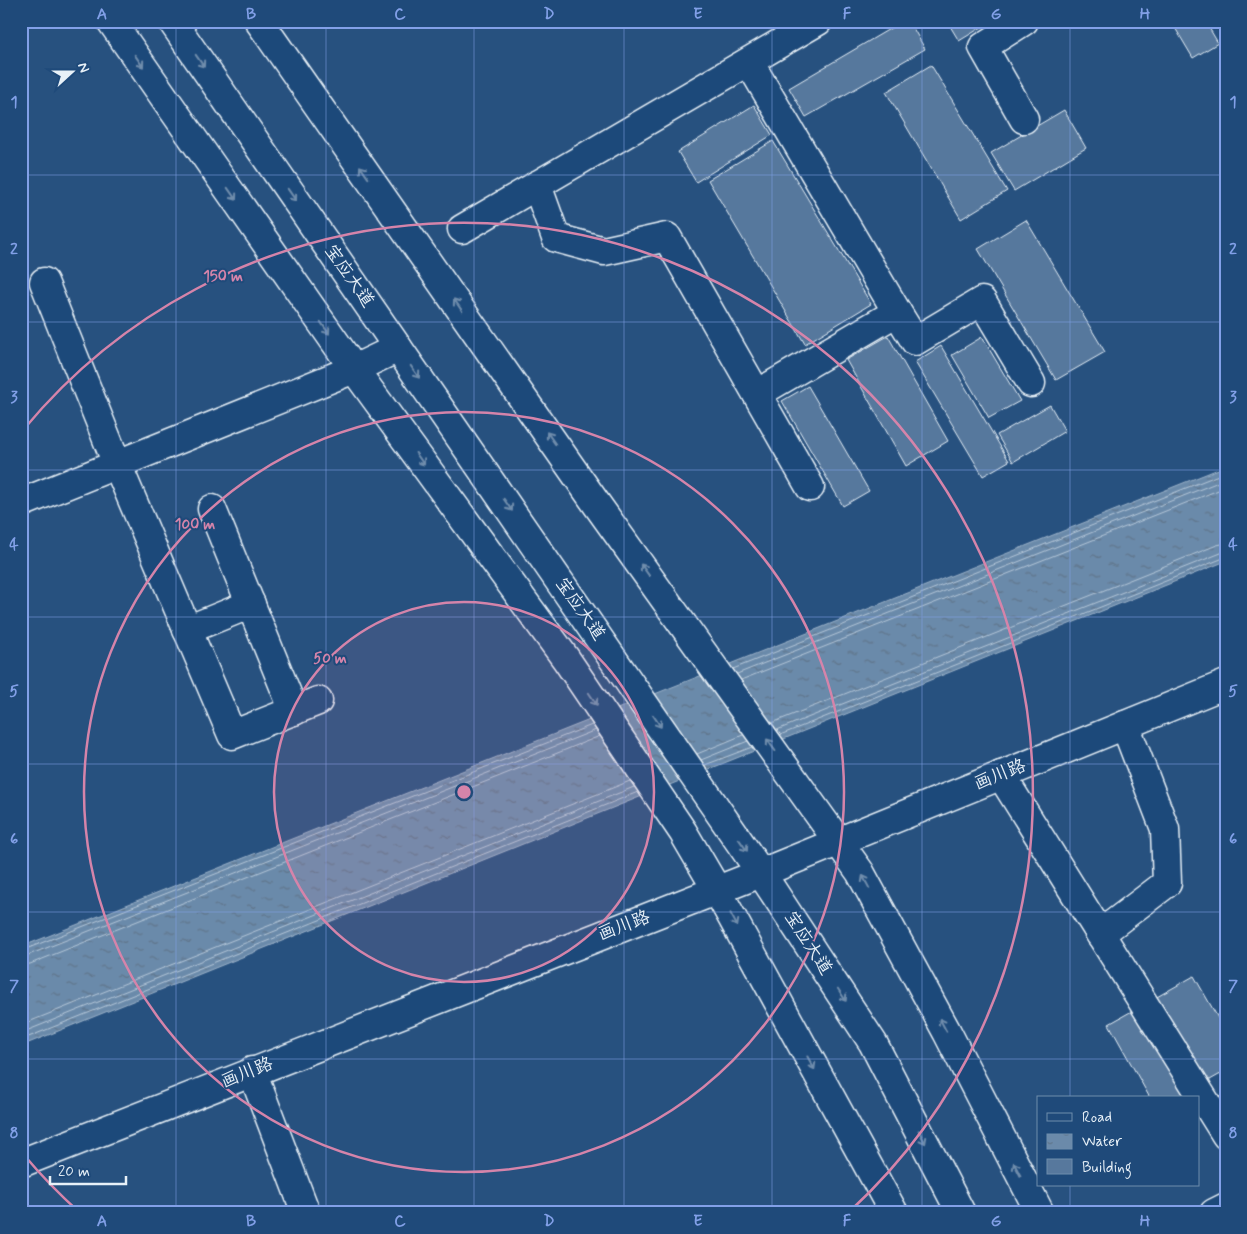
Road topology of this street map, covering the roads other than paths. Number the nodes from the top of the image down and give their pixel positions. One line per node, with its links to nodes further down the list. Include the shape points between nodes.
1 (111, 21): 13 (street, one-way to 13)
2 (172, 21): 12 (street, 宝应大道, one-way to 12)
3 (259, 21): 25 (street, one-way to 3, via 598,506)
4 (818, 21): 6 (street)
5 (1024, 21): 7 (street, via 983,47)
6 (749, 62): 8 (street); 11 (street)
7 (1024, 119)
8 (537, 185): 9 (street); 15 (street, via 556,238 604,252 667,237)
9 (462, 229)
10 (44, 282): 16 (street)
11 (897, 312): 14 (street, via 915,341 982,301); 15 (street)
12 (398, 348): 13 (street); 26 (street, 宝应大道, one-way to 26)
13 (354, 369): 16 (street); 27 (street, one-way to 27, via 566,659 683,832)
14 (1031, 383)
15 (757, 394): 17 (street)
16 (117, 464): 18 (street); 21 (street)
17 (810, 487)
18 (21, 503)
19 (212, 509): 20 (street)
20 (251, 604): 21 (street); 21 (street, via 306,706 232,735)
21 (188, 630)
22 (1226, 684): 23 (street, 画川路)
23 (1125, 725): 24 (street, 画川路); 28 (street, via 1165,829 1167,883)
24 (1001, 775): 25 (street, 画川路); 28 (street)
25 (837, 840): 26 (street, 画川路); 36 (street, one-way to 25, via 860,872)
26 (762, 872): 27 (street, 画川路); 35 (street, 宝应大道, one-way to 35, via 874,1043)
27 (717, 890): 29 (street, 画川路); 34 (street, one-way to 34)
28 (1100, 934): 30 (street)
29 (252, 1071): 31 (street, 画川路); 33 (street)
30 (1226, 1134)
31 (21, 1163)
32 (1226, 1207): 37 (street)
33 (306, 1213)
34 (894, 1213)
35 (961, 1213)
36 (1040, 1213)
37 (1214, 1213)

